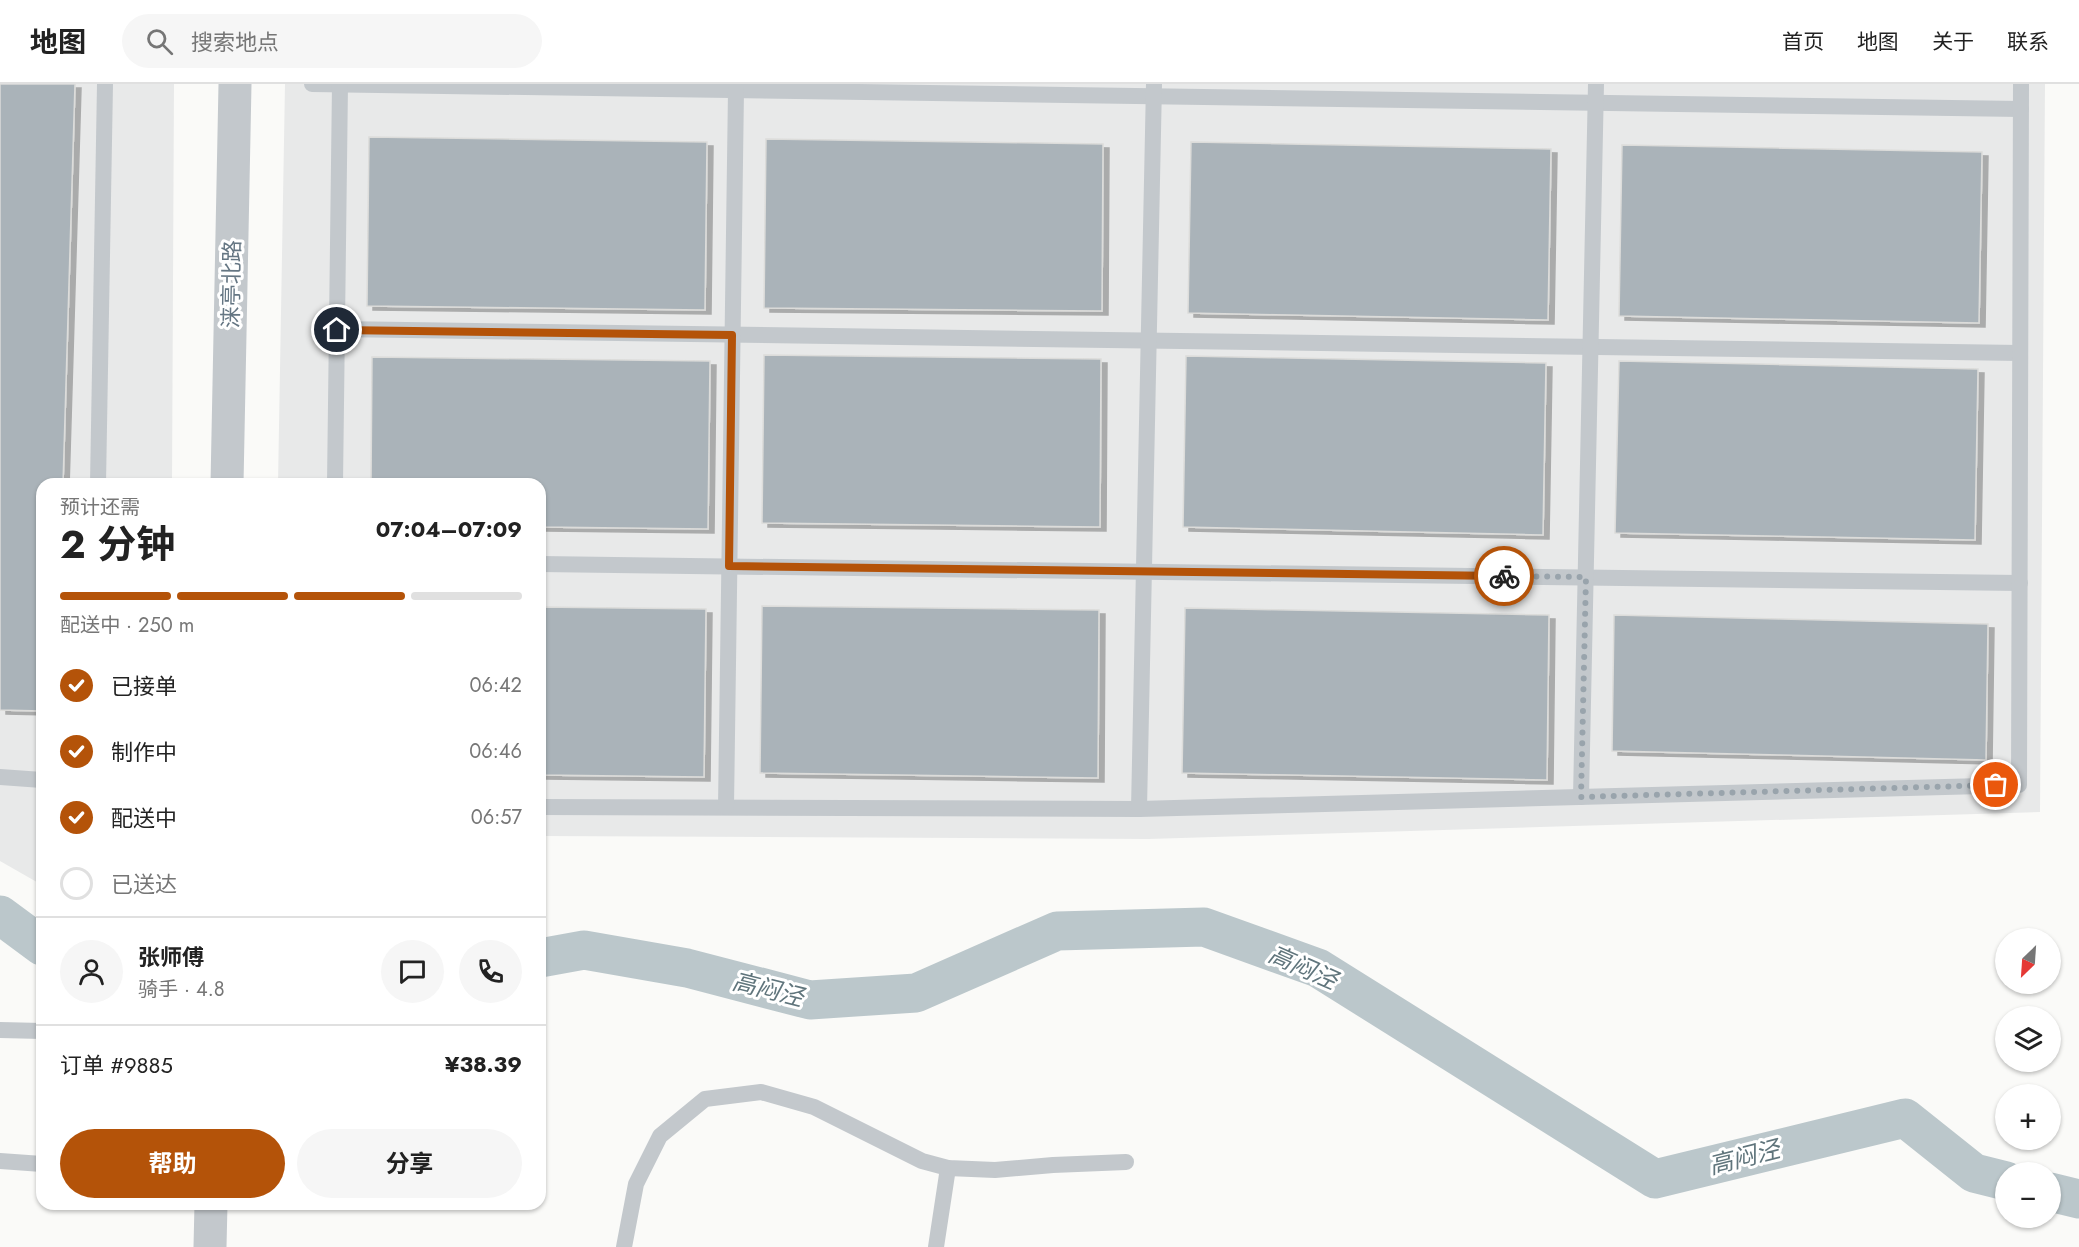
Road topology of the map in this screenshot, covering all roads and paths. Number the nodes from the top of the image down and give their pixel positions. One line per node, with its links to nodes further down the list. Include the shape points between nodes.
1 (105, 84): 16 (lane)
2 (235, 84): 17 (street, 涞亭北路)
3 (312, 84): 4 (lane)
4 (340, 84): 7 (lane); 11 (lane)
5 (1596, 84): 9 (lane)
6 (2021, 84): 10 (lane)
7 (736, 90): 8 (lane); 12 (lane)
8 (1154, 90): 9 (lane); 13 (lane)
9 (1595, 103): 10 (lane); 14 (lane)
10 (2021, 109): 15 (lane)
11 (337, 330): 12 (lane); 18 (lane)
12 (732, 335): 13 (lane); 20 (lane)
13 (1149, 340): 14 (lane); 21 (lane)
14 (1590, 346): 15 (lane); 22 (lane)
15 (2020, 352): 23 (lane)
16 (98, 478)
17 (227, 478)
18 (335, 478)
19 (546, 564): 20 (lane)
20 (729, 566): 21 (lane); 28 (lane)
21 (1144, 572): 22 (lane); 29 (lane)
22 (1586, 577): 23 (lane); 26 (lane)
23 (2020, 583): 26 (lane, via 2019,785)
24 (0, 777): 25 (lane)
25 (36, 780)
26 (1581, 797): 29 (lane)
27 (546, 807): 28 (lane)
28 (726, 807): 29 (lane)
29 (1139, 809)
30 (0, 1030): 31 (lane)
31 (36, 1031)
32 (0, 1161): 34 (lane)
33 (1126, 1162): 35 (lane, via 995,1170)
34 (36, 1164)
35 (948, 1168): 38 (lane, via 922,1161 814,1107 772,1095 761,1092 705,1099 660,1136 636,1184); 39 (lane)
36 (211, 1210): 37 (street)
37 (210, 1247)
38 (624, 1247)
39 (936, 1247)

